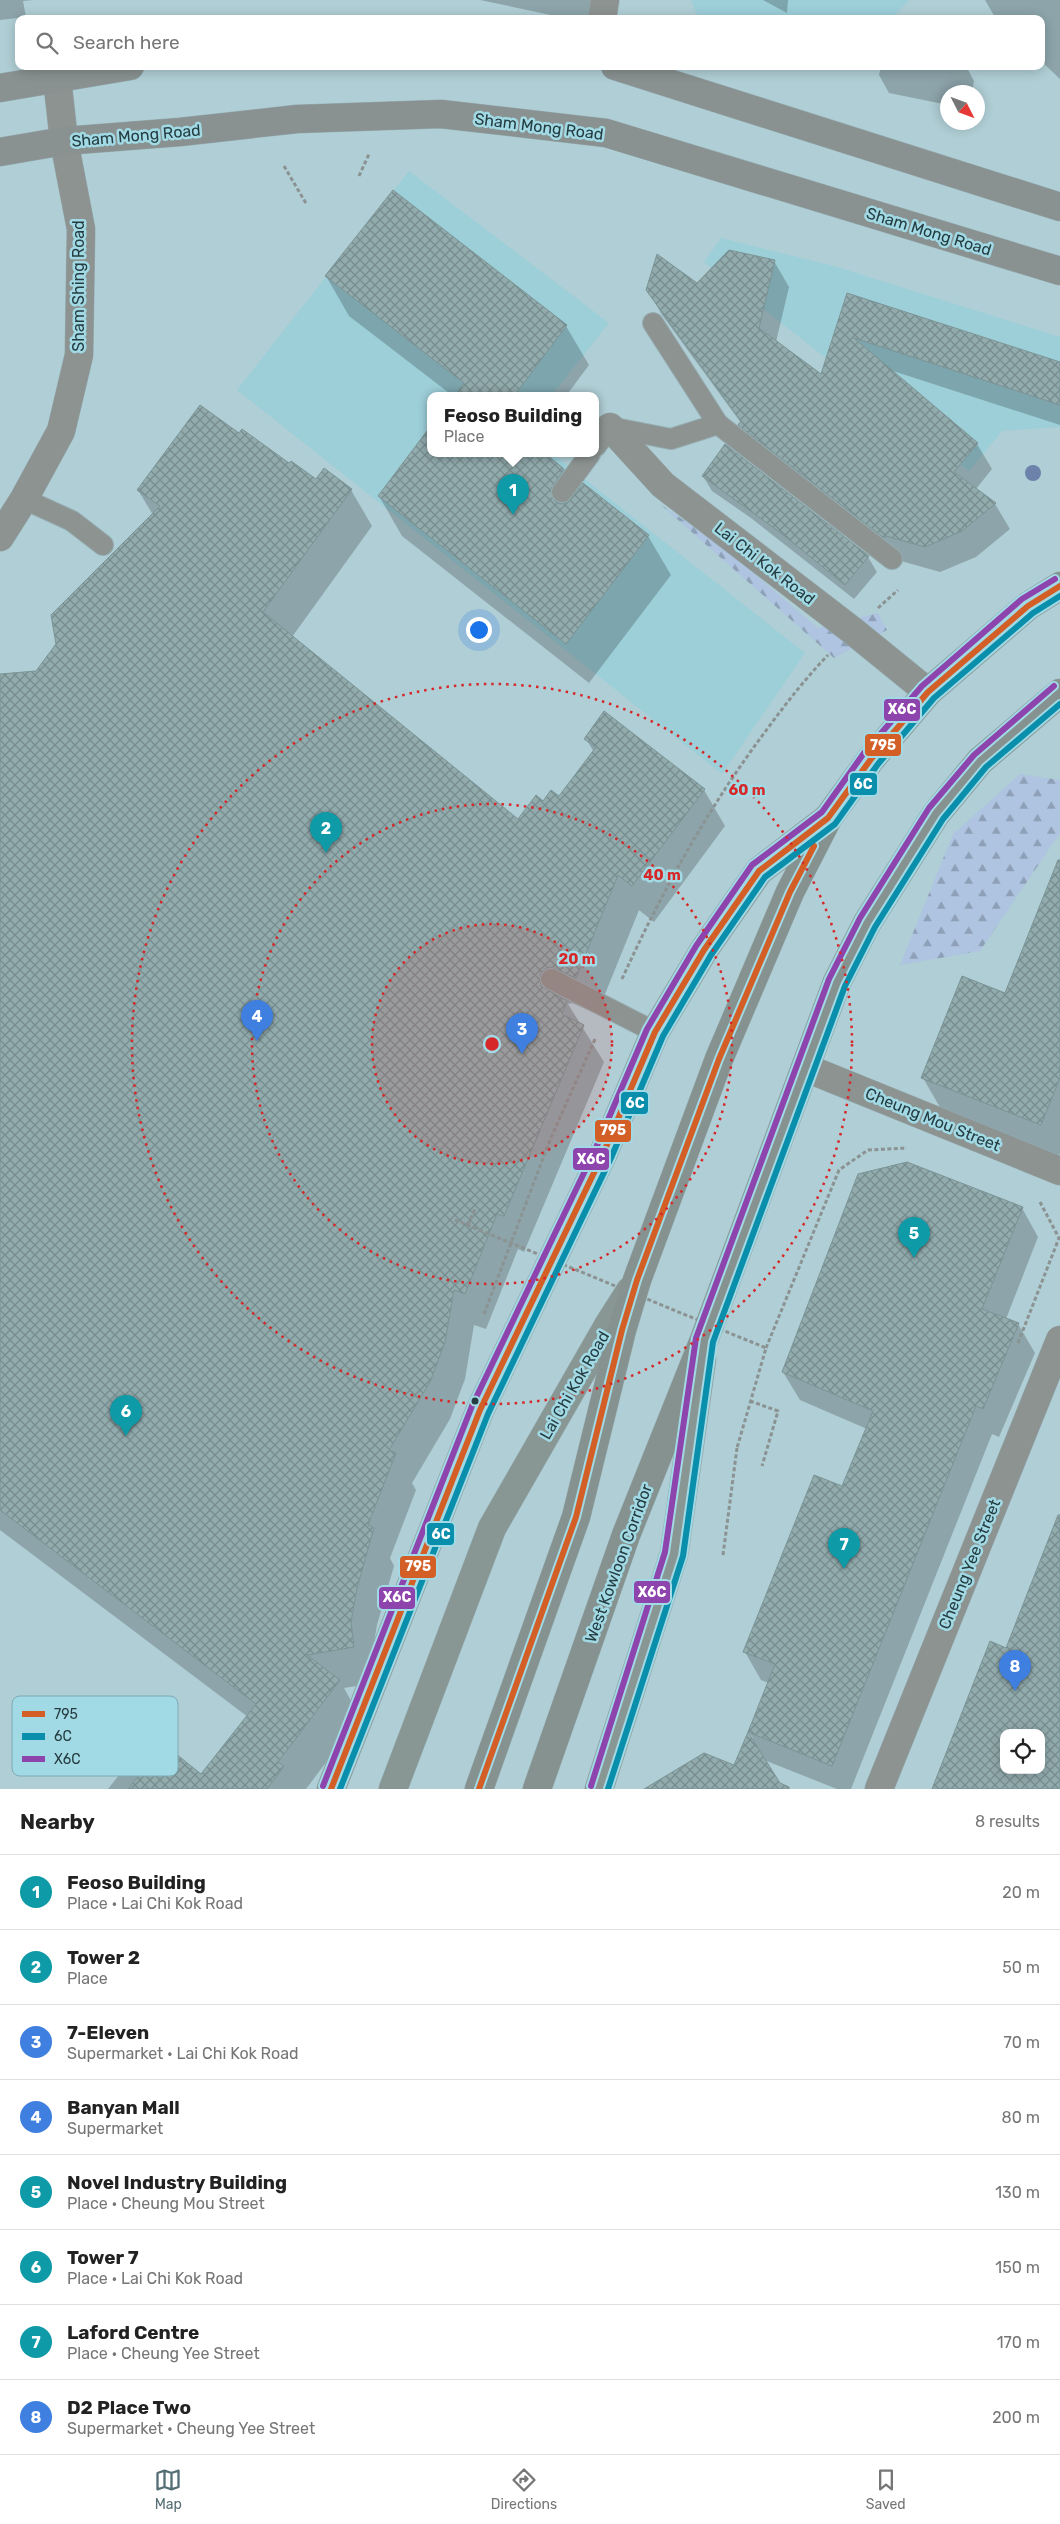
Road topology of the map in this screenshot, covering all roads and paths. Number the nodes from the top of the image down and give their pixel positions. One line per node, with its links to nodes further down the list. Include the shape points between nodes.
1 (605, 0): 2 (street)
2 (603, 15)
3 (105, 70): 5 (street)
4 (628, 70): 13 (street)
5 (56, 78): 6 (street); 7 (street, Sham Shing Road)
6 (0, 88)
7 (64, 140): 8 (street, Sham Mong Road); 14 (street, Sham Mong Road, via 297,119 441,114 606,133); 20 (street, Sham Shing Road, via 81,229 79,355 61,432)
8 (0, 152)
9 (369, 154): 11 (path)
10 (284, 166): 12 (path)
11 (359, 176)
12 (307, 206)
13 (1060, 207)
14 (1060, 271)
15 (653, 323): 16 (lane)
16 (718, 424): 17 (lane, via 671,439); 23 (lane)
17 (603, 437): 25 (street, Lai Chi Kok Road)
18 (588, 457): 19 (lane)
19 (562, 492)
20 (24, 499): 21 (street, Sham Shing Road); 22 (lane, via 72,520)
21 (0, 537)
22 (104, 545)
23 (892, 559)
24 (1060, 586): 25 (highway, Lai Chi Kok Road, via 1028,606)
25 (928, 692): 27 (highway, Lai Chi Kok Road, via 871,759)
26 (1060, 693): 30 (highway, via 980,761 936,814 867,923 838,982)
27 (828, 818): 29 (street, Lai Chi Kok Road, via 759,871 704,950); 37 (highway, Lai Chi Kok Road, via 790,892 719,1059)
28 (551, 979): 29 (lane)
29 (654, 1032): 45 (street, Lai Chi Kok Road, via 603,1154 480,1410)
30 (806, 1068): 32 (street, Cheung Mou Street); 38 (highway)
31 (916, 1152): 40 (path, via 907,1148 868,1150 839,1170)
32 (1060, 1171)
33 (1031, 1198): 41 (path, via 1040,1202 1059,1238)
34 (475, 1209): 36 (path)
35 (455, 1220): 36 (path, bridge)
36 (468, 1225): 40 (path, bridge)
37 (637, 1280): 46 (main road, Lai Chi Kok Road, via 492,1528); 47 (highway, via 576,1517)
38 (704, 1340): 48 (highway, West Kowloon Corridor, via 626,1535); 49 (main road, via 674,1554)
39 (1060, 1340): 50 (street, Cheung Yee Street)
40 (766, 1348): 42 (path, bridge)
41 (1016, 1348)
42 (750, 1402): 43 (path, via 778,1410); 44 (path, bridge, via 737,1448)
43 (762, 1466)
44 (723, 1555)
45 (331, 1789)
46 (393, 1789)
47 (479, 1789)
48 (537, 1789)
49 (599, 1789)
50 (879, 1789)

